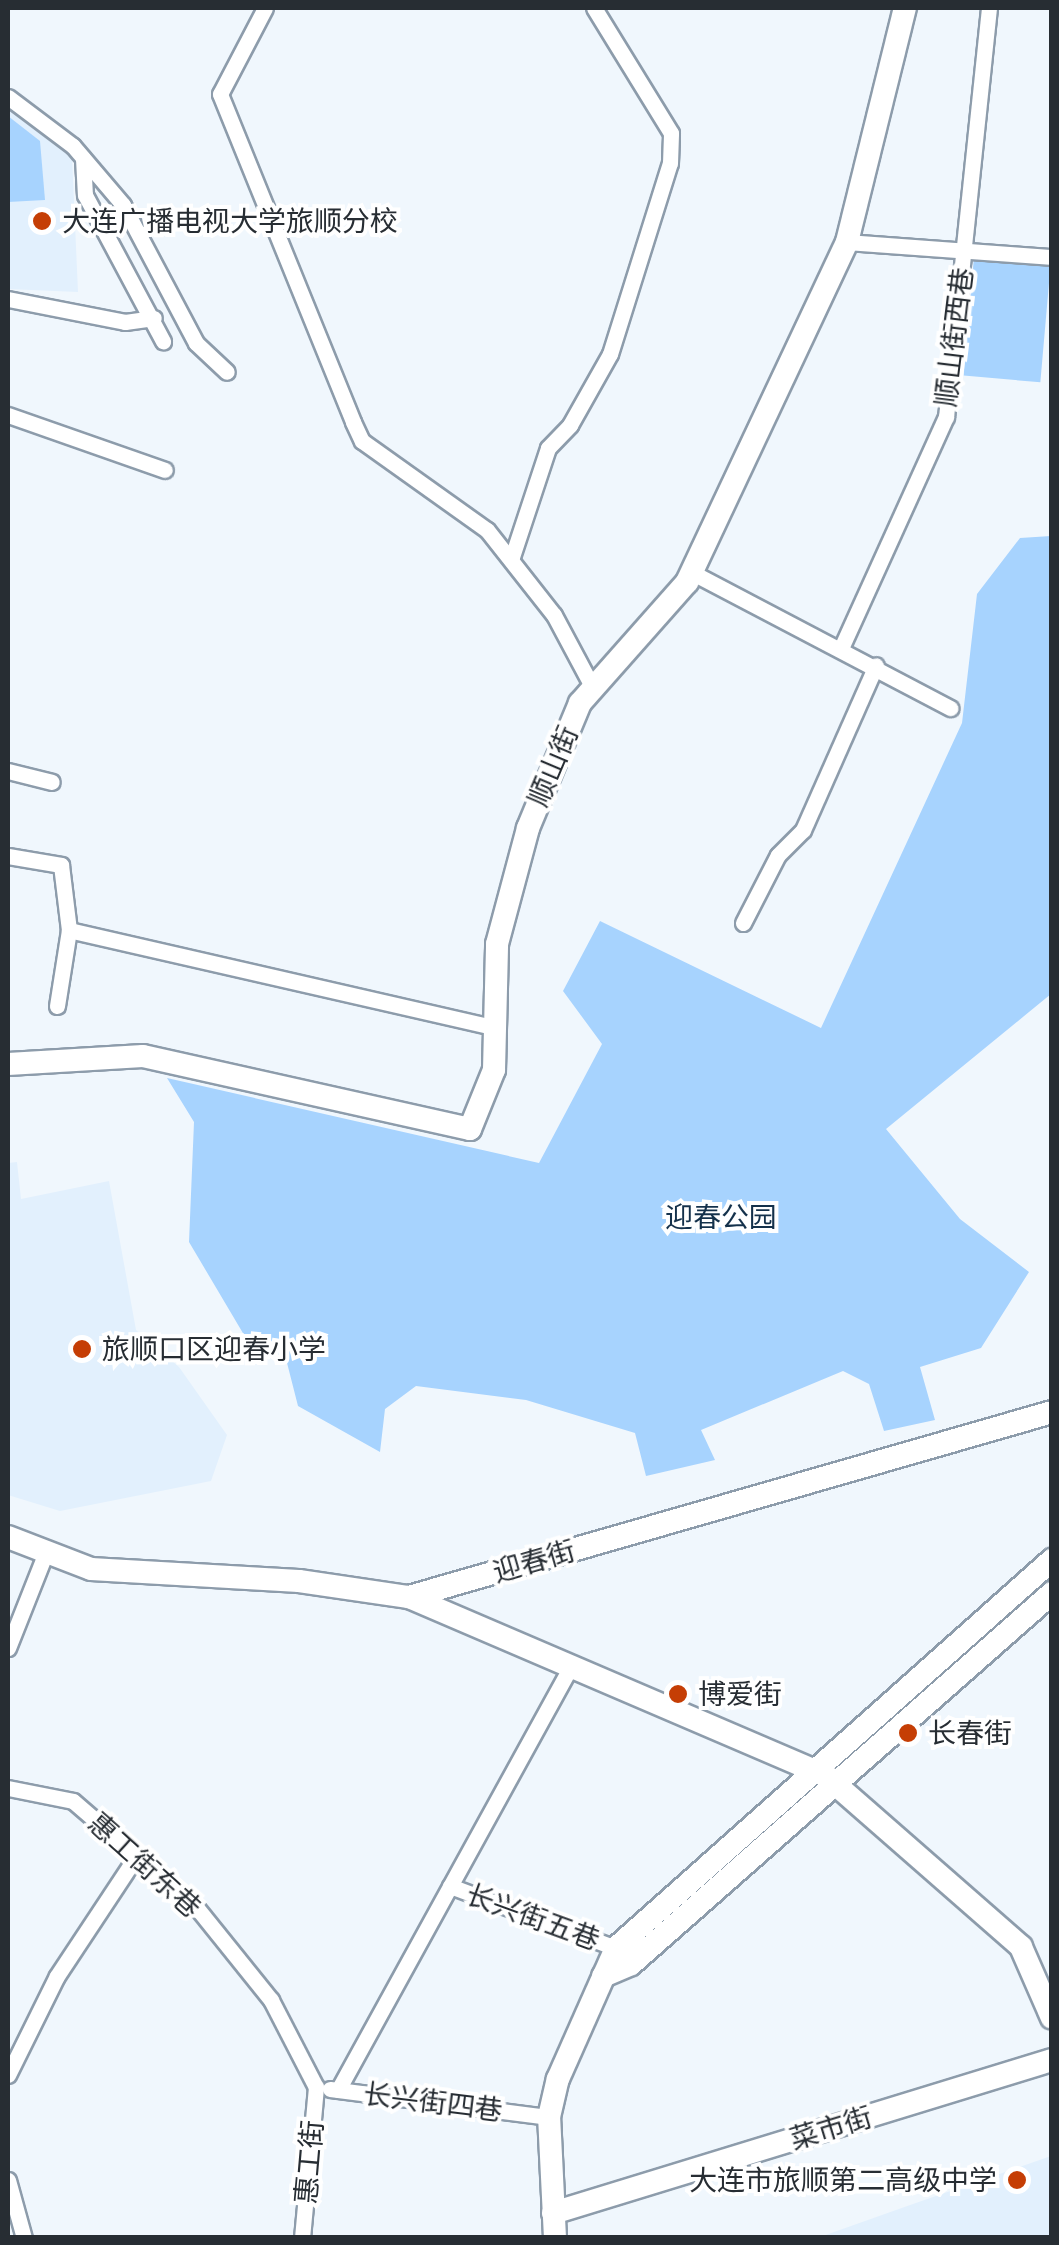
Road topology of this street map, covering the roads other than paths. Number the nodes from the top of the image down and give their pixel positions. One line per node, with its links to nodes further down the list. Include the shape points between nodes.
1 (264, 8): 16 (street, via 220,94 352,422 362,441 488,530)
2 (594, 8): 16 (street, via 671,134 670,163 610,354 570,425 548,448)
3 (906, 8): 7 (street, 顺山街)
4 (989, 8): 8 (street, 顺山街西巷)
5 (8, 97): 6 (street)
6 (83, 158): 11 (street, via 85,195); 13 (street, via 123,205 196,343)
7 (847, 242): 8 (street); 17 (street, 顺山街)
8 (964, 251): 9 (street); 18 (street, 顺山街西巷, via 946,417)
9 (1052, 257)
10 (8, 299): 11 (street, via 125,322)
11 (154, 318): 12 (street)
12 (163, 340)
13 (227, 372)
14 (8, 414): 15 (street)
15 (165, 470)
16 (511, 560): 20 (street, via 554,614)
17 (692, 572): 18 (street); 20 (street, 顺山街)
18 (842, 646): 19 (street)
19 (876, 666): 21 (street); 25 (street, via 803,830 778,856)
20 (593, 688): 28 (street, 顺山街, via 580,703 528,828 497,944)
21 (950, 708)
22 (8, 771): 23 (street)
23 (52, 782)
24 (8, 856): 26 (street, via 60,866)
25 (744, 924)
26 (69, 930): 27 (street); 28 (street)
27 (57, 1006)
28 (494, 1027): 29 (street, 顺山街, via 494,1070 470,1129 143,1056)
29 (8, 1064)
30 (1052, 1412): 35 (street, 迎春街)
31 (8, 1537): 32 (street, 迎春街)
32 (46, 1552): 35 (street, 迎春街, via 90,1569 299,1581); 36 (street)
33 (1052, 1560): 38 (street)
34 (1052, 1593): 39 (street)
35 (409, 1597): 37 (street)
36 (8, 1648)
37 (571, 1667): 38 (street); 42 (street)
38 (814, 1771): 39 (street); 43 (street)
39 (835, 1784): 44 (street, via 631,1964); 45 (street, via 1021,1947)
40 (8, 1788): 41 (street, 惠工街东巷, via 73,1801)
41 (135, 1858): 47 (street, via 56,1976); 48 (street, 惠工街东巷, via 197,1908 271,2000)
42 (450, 1886): 43 (street, 长兴街五巷); 49 (street)
43 (616, 1948): 44 (street)
44 (603, 1976): 50 (street, via 558,2079)
45 (1052, 2018)
46 (1052, 2060): 52 (street, 菜市街)
47 (8, 2074)
48 (316, 2087): 49 (street, 长兴街四巷); 54 (street, 惠工街)
49 (338, 2090): 50 (street, 长兴街四巷)
50 (550, 2118): 52 (street)
51 (8, 2180): 53 (street)
52 (554, 2213): 55 (street)
53 (24, 2238)
54 (302, 2238)
55 (555, 2238)

